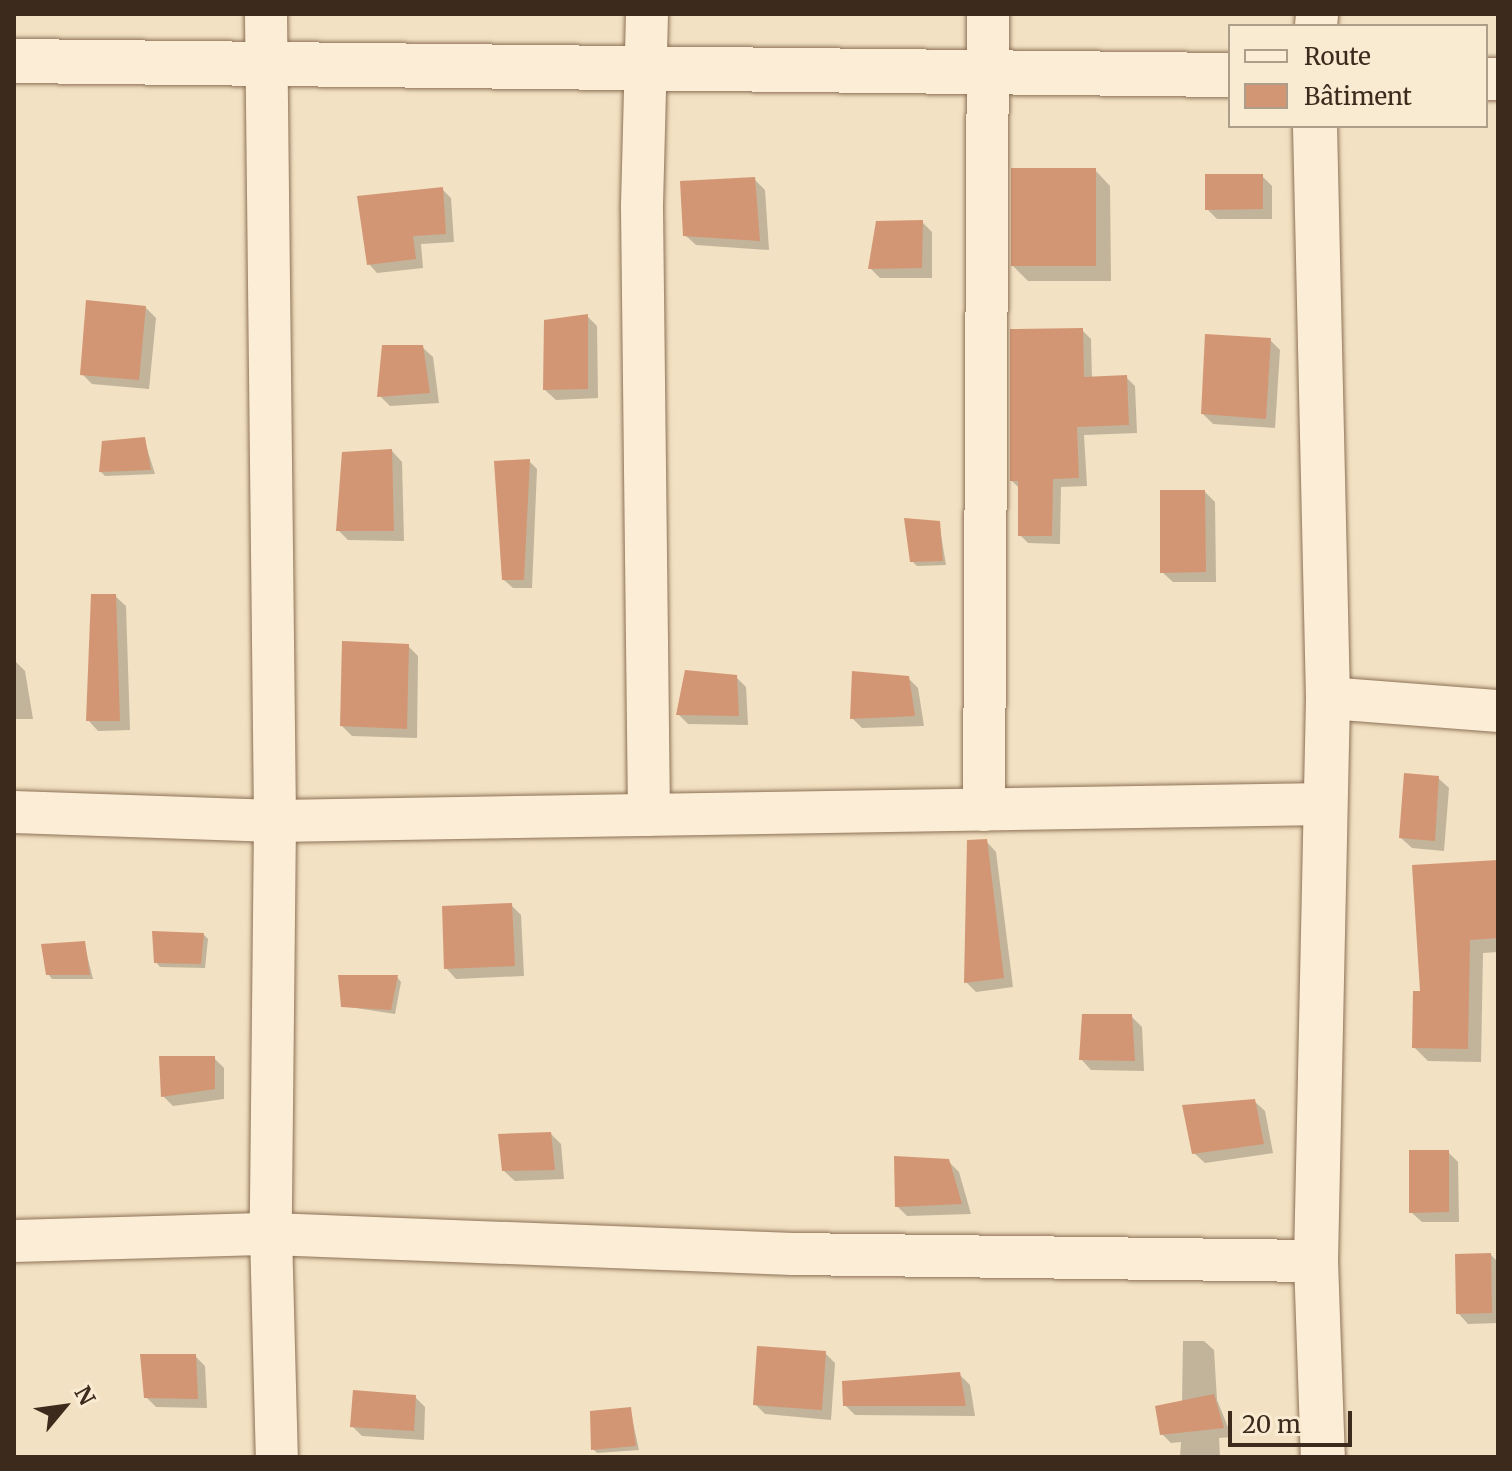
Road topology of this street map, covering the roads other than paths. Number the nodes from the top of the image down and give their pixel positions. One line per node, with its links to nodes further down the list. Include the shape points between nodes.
1 (266, 14): 5 (street)
2 (647, 14): 6 (street)
3 (988, 14): 7 (street)
4 (14, 61): 5 (street)
5 (266, 61): 6 (street); 16 (street)
6 (645, 70): 7 (street); 15 (street)
7 (987, 71): 8 (street); 13 (street)
8 (1228, 75)
9 (1315, 128): 10 (street)
10 (1328, 698): 11 (street); 12 (street)
11 (1498, 711)
12 (1326, 804): 13 (street); 19 (street)
13 (984, 810): 15 (street)
14 (14, 812): 16 (street)
15 (649, 815): 16 (street)
16 (275, 821): 17 (street)
17 (271, 1234): 18 (street); 19 (street, via 793,1254); 20 (street)
18 (14, 1241)
19 (1316, 1261): 21 (street)
20 (277, 1457)
21 (1323, 1457)

